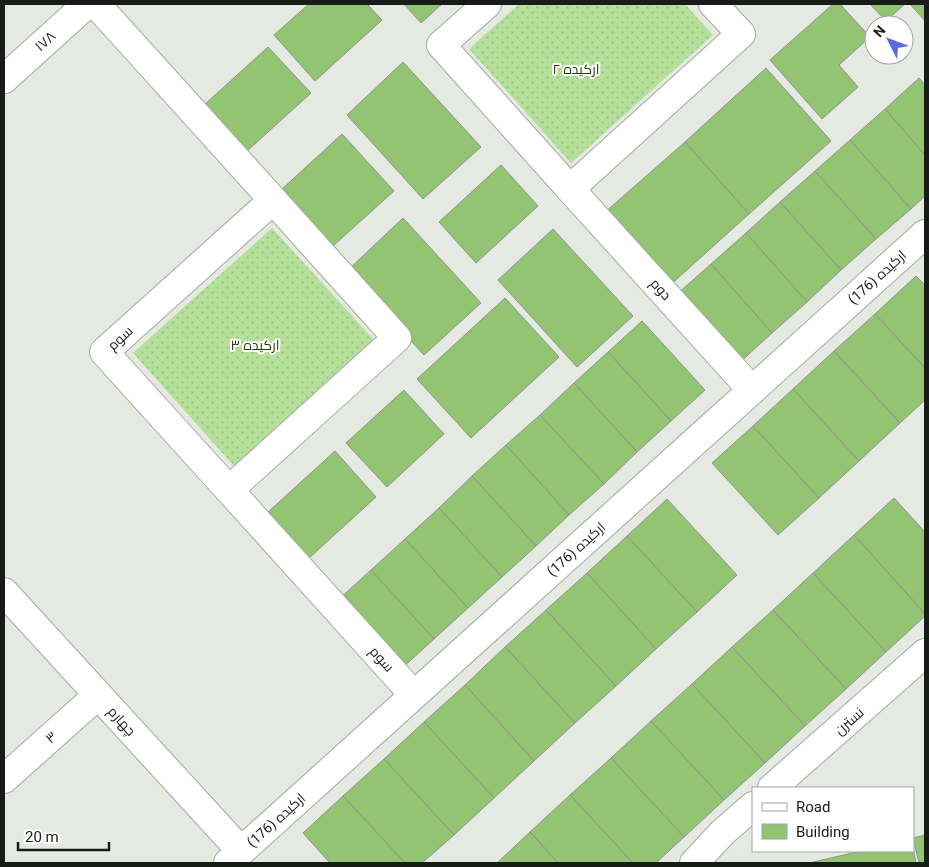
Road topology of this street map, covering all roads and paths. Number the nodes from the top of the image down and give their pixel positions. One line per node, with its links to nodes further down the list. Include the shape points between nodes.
1 (87, 4): 5 (street, ۱۷۸)
2 (96, 4): 7 (street)
3 (487, 4): 6 (street, دوم, via 441,45)
4 (713, 4): 6 (street, via 740,34)
5 (4, 79)
6 (570, 188): 9 (street, دوم)
7 (273, 200): 10 (street, via 397,338); 10 (street, سوم, via 104,352)
8 (925, 234): 9 (street, ارکیده (176))
9 (752, 390): 14 (street, ارکیده (176))
10 (229, 490): 14 (street, سوم)
11 (4, 592): 13 (street, چهارم)
12 (925, 653): 16 (street, نسترن)
13 (98, 695): 15 (street, ۳); 18 (street, چهارم)
14 (414, 695): 18 (street, ارکیده (176))
15 (4, 778)
16 (773, 787)
17 (752, 807): 19 (street)
18 (234, 857)
19 (694, 863)

